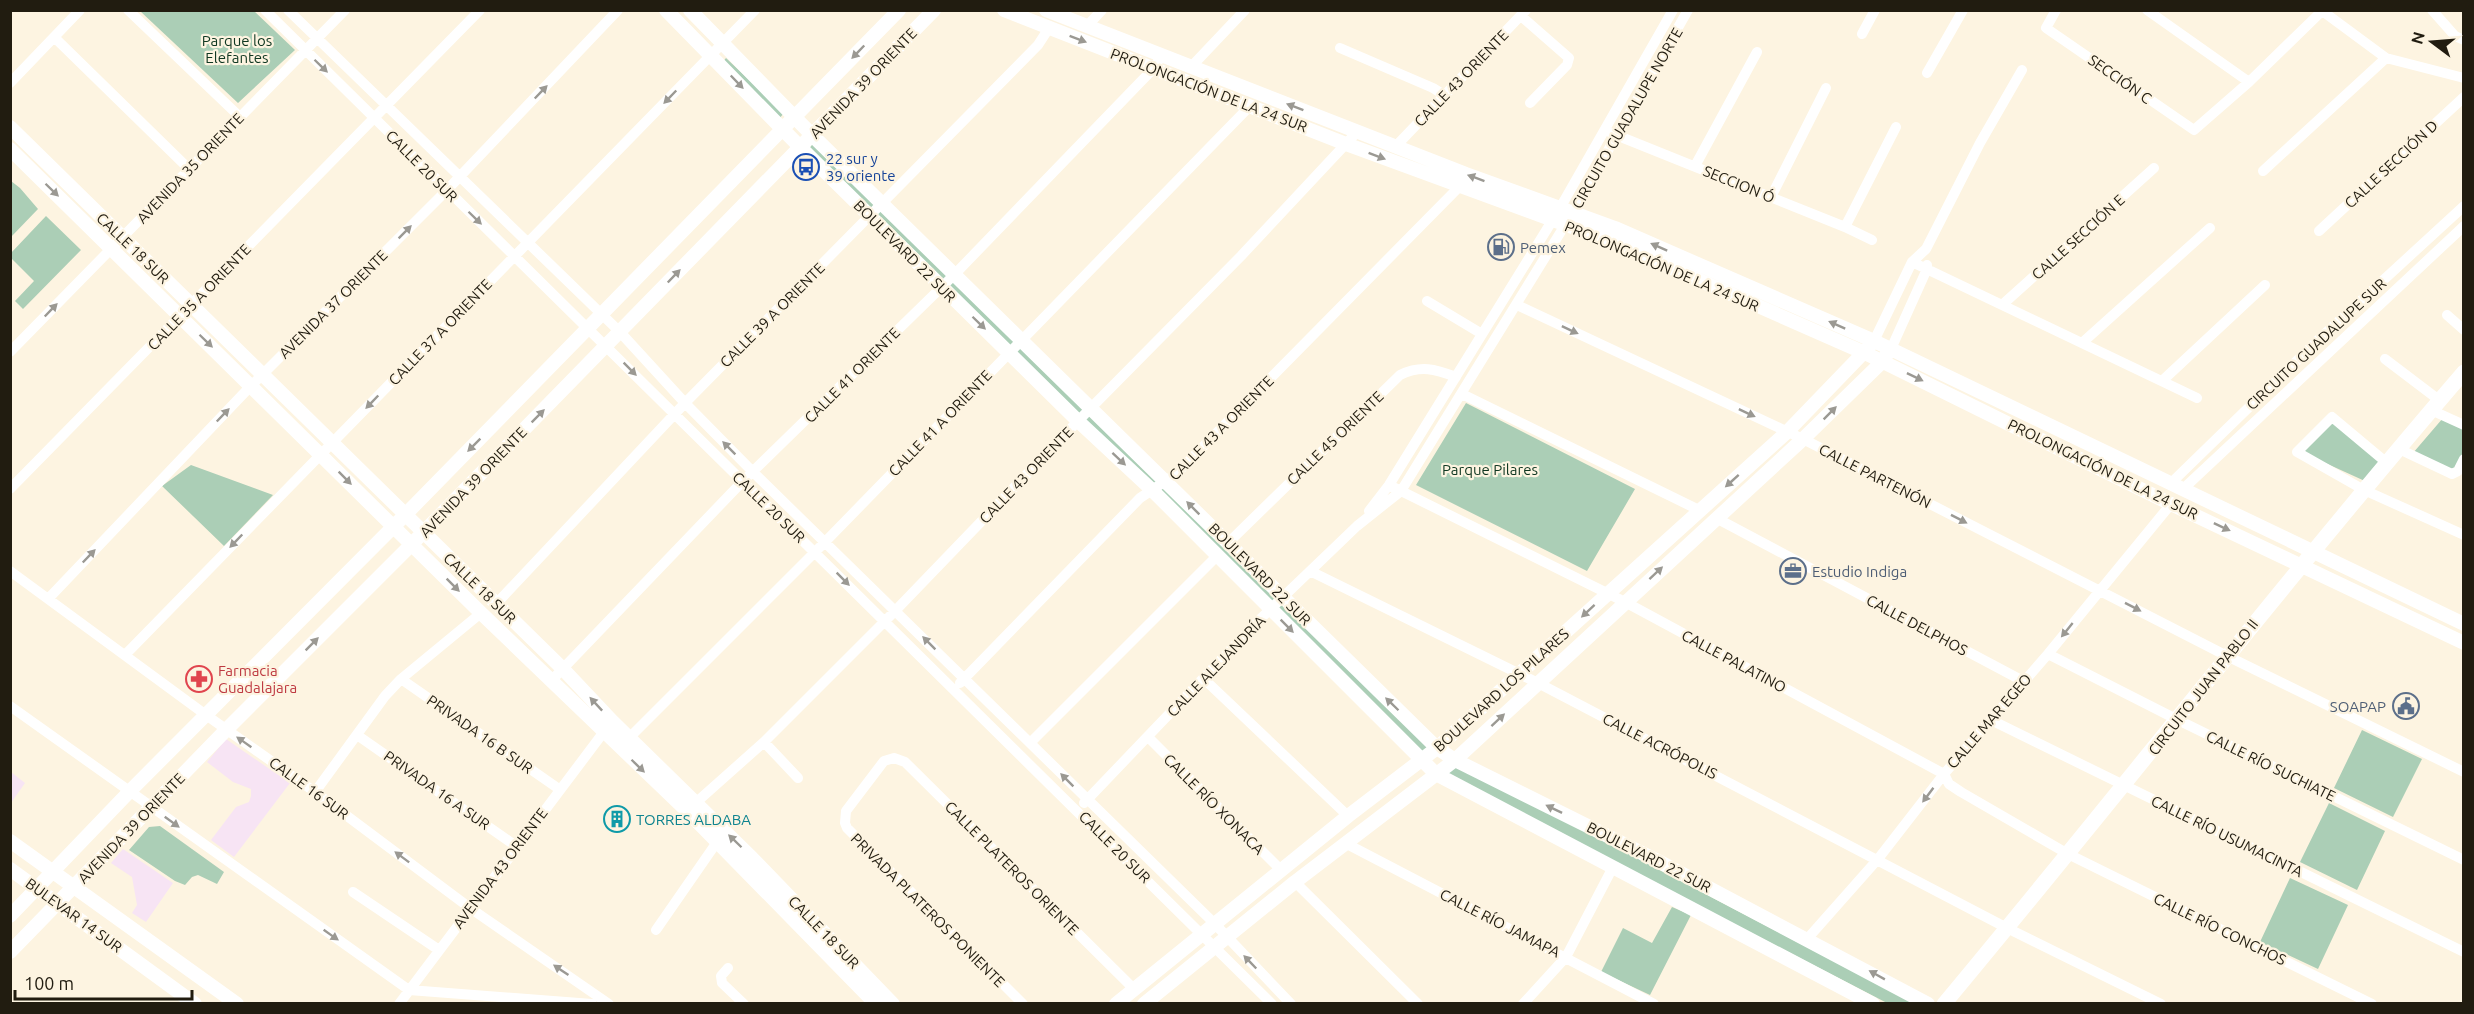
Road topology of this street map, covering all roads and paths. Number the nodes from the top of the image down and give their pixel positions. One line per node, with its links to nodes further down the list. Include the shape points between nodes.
1 (80, 10): 29 (street)
2 (128, 10): 52 (street)
3 (265, 10): 34 (street, CALLE 20 SUR)
4 (288, 10): 30 (street, CALLE 20 SUR)
5 (345, 10): 30 (street, AVENIDA 35 ORIENTE)
6 (480, 10): 50 (street, CALLE 35 A ORIENTE)
7 (618, 10): 70 (street, AVENIDA 37 ORIENTE, one-way to 7)
8 (666, 10): 36 (street, BOULEVARD 22 SUR)
9 (690, 10): 32 (street, BOULEVARD 22 SUR)
10 (755, 10): 32 (street, CALLE 37 A ORIENTE)
11 (899, 10): 53 (street, AVENIDA 39 ORIENTE, one-way to 53)
12 (934, 10): 60 (street, AVENIDA 39 ORIENTE)
13 (1004, 10): 27 (street, PROLONGACIÓN DE LA 24 SUR)
14 (1046, 10): 26 (street, PROLONGACIÓN DE LA 24 SUR)
15 (1102, 10): 26 (street)
16 (1245, 10): 39 (street)
17 (1673, 10): 58 (street, CIRCUITO GUADALUPE NORTE)
18 (1688, 10): 61 (street, CIRCUITO GUADALUPE NORTE)
19 (1875, 10): 28 (street)
20 (1963, 10): 42 (street)
21 (2055, 10): 44 (street, SECCIÓN C, via 2046,28 2194,130)
22 (2146, 10): 44 (street)
23 (2432, 10): 31 (street)
24 (2321, 11): 38 (street); 44 (street)
25 (1523, 13): 47 (street, CALLE 43 ORIENTE); 49 (street, via 1569,58 1567,65)
26 (1087, 26): 37 (street, PROLONGACIÓN DE LA 24 SUR)
27 (1049, 28): 40 (street, PROLONGACIÓN DE LA 24 SUR, one-way to 40); 74 (street, CALLE 39 A ORIENTE, via 1038,45)
28 (1862, 34)
29 (54, 37): 45 (street); 68 (street)
30 (317, 39): 34 (street, AVENIDA 35 ORIENTE); 50 (street, CALLE 20 SUR)
31 (2463, 40)
32 (723, 43): 36 (street, CALLE 37 A ORIENTE); 53 (street, BOULEVARD 22 SUR)
33 (1340, 48): 47 (street)
34 (306, 51): 52 (street, AVENIDA 35 ORIENTE); 54 (street, CALLE 20 SUR, one-way to 54)
35 (1757, 52): 66 (street)
36 (711, 55): 57 (street, BOULEVARD 22 SUR, one-way to 57); 85 (street, CALLE 37 A ORIENTE, one-way to 85)
37 (1162, 55): 39 (street, PROLONGACIÓN DE LA 24 SUR); 40 (street, CALLE 41 ORIENTE)
38 (2386, 58): 43 (street); 69 (street)
39 (1191, 66): 59 (street, PROLONGACIÓN DE LA 24 SUR, one-way to 39)
40 (1154, 69): 51 (street, PROLONGACIÓN DE LA 24 SUR); 93 (street, CALLE 41 ORIENTE)
41 (2022, 70): 88 (street)
42 (1927, 73)
43 (2463, 78)
44 (2249, 82)
45 (10, 83)
46 (1826, 88): 73 (street)
47 (1444, 95): 63 (street, CALLE 43 ORIENTE)
48 (2463, 97): 82 (street, CALLE SECCIÓN D)
49 (1530, 103)
50 (388, 106): 54 (street, CALLE 35 A ORIENTE); 70 (street, CALLE 20 SUR)
51 (1250, 106): 62 (street, PROLONGACIÓN DE LA 24 SUR); 107 (street, CALLE 41 A ORIENTE)
52 (240, 117): 68 (street, AVENIDA 35 ORIENTE)
53 (795, 117): 57 (street, AVENIDA 39 ORIENTE); 60 (street, BOULEVARD 22 SUR)
54 (375, 119): 72 (street, CALLE 20 SUR); 97 (street, CALLE 35 A ORIENTE)
55 (10, 127): 83 (street, CALLE 18 SUR)
56 (1896, 127): 80 (street)
57 (782, 129): 65 (street, BOULEVARD 22 SUR); 100 (street, AVENIDA 39 ORIENTE)
58 (1606, 130): 61 (street, SECCION Ó); 76 (street, CIRCUITO GUADALUPE NORTE)
59 (1357, 132): 62 (street, CALLE 43 ORIENTE); 63 (street, PROLONGACIÓN DE LA 24 SUR)
60 (813, 136): 65 (street, AVENIDA 39 ORIENTE); 74 (street, BOULEVARD 22 SUR)
61 (1618, 136): 66 (street, SECCION Ó); 76 (street, CIRCUITO GUADALUPE NORTE)
62 (1346, 144): 71 (street, PROLONGACIÓN DE LA 24 SUR, one-way to 71); 128 (street, CALLE 43 ORIENTE)
63 (1396, 146): 76 (street, PROLONGACIÓN DE LA 24 SUR, one-way to 63)
64 (10, 148): 87 (street, CALLE 18 SUR, one-way to 87)
65 (801, 148): 77 (street, BOULEVARD 22 SUR); 105 (street, AVENIDA 39 ORIENTE, one-way to 65)
66 (1695, 166): 73 (street, SECCION Ó)
67 (2154, 168): 99 (street, CALLE SECCIÓN E)
68 (189, 169): 83 (street, AVENIDA 35 ORIENTE)
69 (2264, 171)
70 (460, 176): 72 (street, AVENIDA 37 ORIENTE); 85 (street, CALLE 20 SUR)
71 (1459, 187): 78 (street, PROLONGACIÓN DE LA 24 SUR); 141 (street, CALLE 43 A ORIENTE)
72 (447, 190): 90 (street, CALLE 20 SUR, one-way to 90); 118 (street, AVENIDA 37 ORIENTE, one-way to 72)
73 (1771, 197): 80 (street, SECCION Ó)
74 (882, 204): 77 (street, CALLE 39 A ORIENTE); 93 (street, BOULEVARD 22 SUR)
75 (2463, 206): 86 (street, CIRCUITO GUADALUPE SUR)
76 (1567, 210): 78 (street, CIRCUITO GUADALUPE NORTE); 108 (street, PROLONGACIÓN DE LA 24 SUR, one-way to 76)
77 (870, 216): 95 (street, BOULEVARD 22 SUR); 126 (street, CALLE 39 A ORIENTE)
78 (1559, 223): 98 (street, CALLE ALEJANDRÍA); 106 (street, CALLE ALEJANDRÍA); 114 (street, PROLONGACIÓN DE LA 24 SUR, via 1610,241)
79 (2463, 226): 89 (street, CIRCUITO GUADALUPE SUR)
80 (1845, 227): 84 (street, SECCION Ó)
81 (2210, 228): 109 (street)
82 (2319, 231)
83 (122, 237): 87 (street, AVENIDA 35 ORIENTE); 97 (street, CALLE 18 SUR)
84 (1872, 240)
85 (528, 242): 90 (street, CALLE 37 A ORIENTE); 100 (street, CALLE 20 SUR)
86 (2425, 242): 89 (street); 117 (street, CIRCUITO GUADALUPE SUR)
87 (112, 248): 102 (street, CALLE 18 SUR); 112 (street, AVENIDA 35 ORIENTE, one-way to 87)
88 (1926, 249): 91 (street); 92 (street)
89 (2435, 253): 121 (street, CIRCUITO GUADALUPE SUR)
90 (515, 256): 103 (street, CALLE 20 SUR); 134 (street, CALLE 37 A ORIENTE, one-way to 134)
91 (1912, 262): 92 (street); 108 (street)
92 (1928, 269): 99 (street); 111 (street)
93 (954, 275): 95 (street, CALLE 41 ORIENTE); 107 (street, BOULEVARD 22 SUR)
94 (2265, 285): 122 (street)
95 (941, 287): 113 (street, BOULEVARD 22 SUR, one-way to 113); 139 (street, CALLE 41 ORIENTE)
96 (1427, 302): 106 (street)
97 (191, 305): 102 (street, CALLE 35 A ORIENTE); 118 (street, CALLE 18 SUR)
98 (1517, 305): 124 (street, CALLE ALEJANDRÍA); 132 (street, CALLE PARTENÓN, one-way to 132)
99 (2002, 305): 109 (street)
100 (602, 315): 103 (street, AVENIDA 39 ORIENTE); 105 (street, CALLE 20 SUR)
101 (2447, 315): 104 (street)
102 (181, 317): 123 (street, CALLE 18 SUR, one-way to 123); 144 (street, CALLE 35 A ORIENTE)
103 (589, 329): 110 (street, CALLE 20 SUR); 150 (street, AVENIDA 39 ORIENTE, one-way to 150)
104 (2463, 330)
105 (620, 332): 110 (street, AVENIDA 39 ORIENTE); 126 (street, CALLE 20 SUR)
106 (1482, 334): 120 (street, CALLE ALEJANDRÍA)
107 (1022, 340): 113 (street, CALLE 41 A ORIENTE); 128 (street, BOULEVARD 22 SUR)
108 (1874, 340): 111 (street, PROLONGACIÓN DE LA 24 SUR); 114 (street, BOULEVARD LOS PILARES)
109 (2082, 343): 122 (street)
110 (606, 346): 129 (street, CALLE 20 SUR, one-way to 129); 154 (street, AVENIDA 39 ORIENTE, one-way to 110)
111 (1891, 349): 116 (street, BOULEVARD LOS PILARES); 143 (street, PROLONGACIÓN DE LA 24 SUR)
112 (10, 352)
113 (1009, 353): 130 (street, BOULEVARD 22 SUR); 156 (street, CALLE 41 A ORIENTE)
114 (1865, 353): 116 (street, PROLONGACIÓN DE LA 24 SUR); 132 (street, BOULEVARD LOS PILARES)
115 (2385, 359): 127 (street)
116 (1883, 361): 133 (street, BOULEVARD LOS PILARES, one-way to 116); 148 (street, PROLONGACIÓN DE LA 24 SUR, one-way to 148)
117 (2289, 369): 121 (street); 143 (street, CIRCUITO GUADALUPE SUR)
118 (262, 374): 123 (street, AVENIDA 37 ORIENTE); 134 (street, CALLE 18 SUR)
119 (2463, 375): 127 (main road, CIRCUITO JUAN PABLO II)
120 (1456, 377): 142 (street, CALLE ALEJANDRÍA); 157 (street, CALLE 45 ORIENTE, via 1425,368 1400,375)
121 (2300, 380): 143 (street, CIRCUITO GUADALUPE SUR)
122 (2162, 381): 125 (street)
123 (251, 386): 136 (street, CALLE 18 SUR); 168 (street, AVENIDA 37 ORIENTE, one-way to 123)
124 (1462, 394): 147 (street, CALLE ALEJANDRÍA); 149 (street)
125 (2197, 398)
126 (685, 403): 129 (street, CALLE 39 A ORIENTE); 139 (street, CALLE 20 SUR, one-way to 126)
127 (2435, 405): 131 (street); 135 (main road, CIRCUITO JUAN PABLO II)
128 (1091, 408): 130 (street, CALLE 43 ORIENTE); 141 (street, BOULEVARD 22 SUR)
129 (675, 414): 140 (street, CALLE 20 SUR); 170 (street, CALLE 39 A ORIENTE)
130 (1078, 421): 145 (street, BOULEVARD 22 SUR, one-way to 145); 171 (street, CALLE 43 ORIENTE)
131 (2463, 425)
132 (1787, 432): 133 (street, CALLE PARTENÓN); 149 (street, BOULEVARD LOS PILARES, one-way to 149)
133 (1803, 440): 151 (street, BOULEVARD LOS PILARES); 165 (street, CALLE PARTENÓN, one-way to 165)
134 (331, 444): 136 (street, CALLE 37 A ORIENTE); 150 (street, CALLE 18 SUR)
135 (2399, 449): 137 (street, via 2452,474 2458,471); 138 (main road, CIRCUITO JUAN PABLO II)
136 (320, 454): 152 (street, CALLE 18 SUR, one-way to 152); 178 (street, CALLE 37 A ORIENTE, one-way to 178)
137 (2463, 459)
138 (2387, 463): 146 (main road, CIRCUITO JUAN PABLO II); 146 (street, via 2332,417 2297,449 2298,454)
139 (753, 472): 140 (street, CALLE 41 ORIENTE); 156 (street, CALLE 20 SUR)
140 (742, 482): 159 (street, CALLE 20 SUR); 180 (street, CALLE 41 ORIENTE)
141 (1167, 482): 145 (street, CALLE 43 A ORIENTE); 157 (street, BOULEVARD 22 SUR, one-way to 141)
142 (1389, 485): 147 (street, CALLE PALATINO); 153 (street, CALLE ALEJANDRÍA)
143 (2176, 487): 160 (street, PROLONGACIÓN DE LA 24 SUR)
144 (10, 489)
145 (1152, 490): 161 (street, BOULEVARD 22 SUR); 182 (street, CALLE 43 A ORIENTE)
146 (2364, 490): 155 (street); 160 (main road, CIRCUITO JUAN PABLO II)
147 (1401, 491): 153 (street, CALLE ALEJANDRÍA); 166 (street, CALLE PALATINO)
148 (2171, 504): 162 (street, PROLONGACIÓN DE LA 24 SUR, one-way to 162); 165 (street, CALLE MAR EGEO)
149 (1699, 510): 166 (street, BOULEVARD LOS PILARES)
150 (405, 515): 152 (street, AVENIDA 39 ORIENTE); 154 (street, CALLE 18 SUR)
151 (1716, 518): 169 (street, BOULEVARD LOS PILARES, one-way to 151); 186 (street, CALLE DELPHOS)
152 (393, 526): 158 (street, CALLE 18 SUR); 190 (street, AVENIDA 39 ORIENTE)
153 (1357, 526): 164 (street, CALLE ALEJANDRÍA)
154 (423, 532): 158 (street, AVENIDA 39 ORIENTE); 170 (street, CALLE 18 SUR)
155 (2463, 535)
156 (825, 542): 159 (street, CALLE 41 A ORIENTE); 171 (street, CALLE 20 SUR)
157 (1228, 543): 167 (street, BOULEVARD 22 SUR)
158 (412, 544): 173 (street, CALLE 18 SUR, one-way to 173); 193 (street, AVENIDA 39 ORIENTE, one-way to 158)
159 (815, 551): 174 (street, CALLE 20 SUR, one-way to 174); 197 (street, CALLE 41 A ORIENTE)
160 (2313, 551): 162 (main road, CIRCUITO JUAN PABLO II); 175 (street, PROLONGACIÓN DE LA 24 SUR)
161 (1217, 556): 172 (street, BOULEVARD 22 SUR); 199 (street)
162 (2301, 564): 176 (street, PROLONGACIÓN DE LA 24 SUR); 179 (main road, CIRCUITO JUAN PABLO II)
163 (10, 571): 168 (street, CALLE 16 SUR)
164 (1310, 571): 167 (street, CALLE ALEJANDRÍA); 181 (street, CALLE ACRÓPOLIS)
165 (2100, 590): 177 (street, CALLE MAR EGEO, one-way to 177); 179 (street, CALLE PARTENÓN, one-way to 179)
166 (1607, 593): 169 (street, CALLE PALATINO); 181 (street, BOULEVARD LOS PILARES, one-way to 181)
167 (1283, 597): 172 (street, CALLE ALEJANDRÍA); 200 (street, BOULEVARD 22 SUR, one-way to 167)
168 (48, 599): 178 (street, CALLE 16 SUR)
169 (1625, 602): 187 (street, BOULEVARD LOS PILARES); 205 (street, CALLE PALATINO)
170 (496, 604): 180 (street, CALLE 18 SUR)
171 (896, 610): 174 (street, CALLE 43 ORIENTE); 182 (street, CALLE 20 SUR, one-way to 171)
172 (1270, 610): 184 (street, CALLE ALEJANDRÍA); 201 (street, BOULEVARD 22 SUR, one-way to 201)
173 (481, 613): 183 (street); 185 (street, CALLE 18 SUR)
174 (885, 621): 188 (street, CALLE 20 SUR); 198 (street, CALLE 43 ORIENTE)
175 (2463, 624)
176 (2463, 643)
177 (2048, 654): 186 (street, CALLE MAR EGEO); 192 (street, CALLE RÍO SUCHIATE)
178 (124, 655): 190 (street, CALLE 16 SUR)
179 (2227, 656): 192 (main road, CIRCUITO JUAN PABLO II); 203 (street, CALLE PARTENÓN)
180 (563, 669): 185 (street, CALLE 41 ORIENTE); 197 (street, CALLE 18 SUR, one-way to 180)
181 (1519, 675): 187 (street, CALLE ACRÓPOLIS); 200 (street, BOULEVARD LOS PILARES)
182 (965, 678): 188 (street, CALLE 43 A ORIENTE); 199 (street, CALLE 20 SUR)
183 (401, 679): 195 (street); 208 (street, PRIVADA 16 B SUR)
184 (1204, 679): 196 (street, CALLE ALEJANDRÍA); 216 (street)
185 (551, 681): 194 (street, CALLE 18 SUR)
186 (2023, 681): 191 (street, CALLE MAR EGEO)
187 (1538, 683): 202 (street, BOULEVARD LOS PILARES, one-way to 187); 222 (street, CALLE ACRÓPOLIS)
188 (954, 689): 214 (street, CALLE 20 SUR)
189 (10, 706): 209 (street)
190 (206, 715): 193 (street, CALLE 16 SUR); 209 (street, AVENIDA 39 ORIENTE)
191 (1991, 720): 205 (street, CALLE MAR EGEO); 207 (street, CALLE RÍO USUMACINTA)
192 (2178, 720): 207 (main road, CIRCUITO JUAN PABLO II); 223 (street, CALLE RÍO SUCHIATE)
193 (226, 730): 210 (street, CALLE 16 SUR, one-way to 193); 212 (street, AVENIDA 39 ORIENTE)
194 (603, 733): 208 (street, AVENIDA 43 ORIENTE); 213 (street, CALLE 18 SUR, one-way to 213)
195 (357, 735): 210 (street); 220 (street, PRIVADA 16 A SUR)
196 (1148, 737): 211 (street, CALLE ALEJANDRÍA); 227 (street, CALLE RÍO XONACA)
197 (629, 738): 213 (street, CALLE 18 SUR)
198 (764, 742): 206 (street); 213 (street, CALLE 43 ORIENTE)
199 (1030, 743): 211 (street, CALLE 20 SUR, one-way to 199)
200 (1437, 748): 201 (street, BOULEVARD LOS PILARES); 202 (street, BOULEVARD 22 SUR)
201 (1421, 760): 204 (street, BOULEVARD 22 SUR); 216 (street, BOULEVARD LOS PILARES)
202 (1455, 760): 204 (street, BOULEVARD LOS PILARES); 241 (street, BOULEVARD 22 SUR, one-way to 202)
203 (2463, 772)
204 (1436, 774): 219 (street, BOULEVARD LOS PILARES); 225 (street, BOULEVARD 22 SUR)
205 (1944, 774): 221 (street, CALLE PALATINO, via 1961,792); 222 (street, CALLE MAR EGEO, one-way to 222)
206 (798, 778)
207 (2124, 786): 221 (main road, CIRCUITO JUAN PABLO II); 245 (street, CALLE RÍO USUMACINTA)
208 (559, 789): 220 (street, AVENIDA 43 ORIENTE)
209 (130, 791): 212 (street); 228 (street, AVENIDA 39 ORIENTE)
210 (315, 792): 234 (street, CALLE 16 SUR, one-way to 210)
211 (1087, 799): 214 (street, CALLE ALEJANDRÍA); 236 (street, CALLE 20 SUR)
212 (151, 807): 230 (street, AVENIDA 39 ORIENTE); 249 (street, one-way to 249)
213 (691, 807): 218 (street, CALLE 18 SUR); 224 (street, CALLE 18 SUR, one-way to 213)
214 (1077, 809): 239 (street, CALLE 20 SUR)
215 (846, 811): 248 (street, CALLE PLATEROS ORIENTE, via 884,761 894,758 905,762); 258 (street, PRIVADA PLATEROS PONIENTE, via 845,823 851,834)
216 (1348, 816): 227 (street, BOULEVARD LOS PILARES)
217 (10, 841): 228 (street, BULEVAR 14 SUR)
218 (717, 842): 224 (street, CALLE 18 SUR); 238 (street)
219 (1345, 843): 229 (street, BOULEVARD LOS PILARES); 246 (street, CALLE RÍO JAMAPA)
220 (516, 846): 234 (street, AVENIDA 43 ORIENTE)
221 (2068, 854): 237 (main road, CIRCUITO JUAN PABLO II); 270 (street, CALLE RÍO CONCHOS)
222 (1878, 859): 237 (street, CALLE ACRÓPOLIS); 241 (street, CALLE MAR EGEO)
223 (2463, 860)
224 (748, 863): 256 (street, CALLE 18 SUR); 257 (street, CALLE 18 SUR)
225 (1613, 867): 246 (street); 266 (street, BOULEVARD 22 SUR)
226 (10, 868): 231 (street, BULEVAR 14 SUR)
227 (1281, 870): 236 (street, BOULEVARD LOS PILARES)
228 (53, 871): 230 (street, BULEVAR 14 SUR); 231 (street, AVENIDA 39 ORIENTE)
229 (1295, 882): 240 (street, BOULEVARD LOS PILARES); 263 (street)
230 (76, 886): 233 (street, AVENIDA 39 ORIENTE); 251 (street, BULEVAR 14 SUR)
231 (37, 887): 233 (street, BULEVAR 14 SUR); 235 (street, AVENIDA 39 ORIENTE)
232 (353, 892): 243 (street)
233 (58, 903): 244 (street, AVENIDA 39 ORIENTE); 250 (street, BULEVAR 14 SUR)
234 (470, 908): 243 (street, AVENIDA 43 ORIENTE); 254 (street, CALLE 16 SUR, one-way to 234)
235 (10, 916)
236 (1214, 923): 239 (street, BOULEVARD LOS PILARES); 240 (street, CALLE 20 SUR)
237 (2007, 928): 268 (main road, CIRCUITO JUAN PABLO II); 269 (street, CALLE ACRÓPOLIS)
238 (656, 930)
239 (1203, 933): 242 (street, CALLE 20 SUR); 248 (street, BOULEVARD LOS PILARES)
240 (1227, 937): 242 (street, BOULEVARD LOS PILARES); 262 (street, CALLE 20 SUR, one-way to 240)
241 (1808, 938): 267 (street, BOULEVARD 22 SUR, one-way to 241)
242 (1216, 946): 260 (street, BOULEVARD LOS PILARES); 261 (street, CALLE 20 SUR)
243 (439, 950): 249 (street, AVENIDA 43 ORIENTE)
244 (10, 952)
245 (2463, 952)
246 (1566, 957): 264 (street); 265 (street, CALLE RÍO JAMAPA)
247 (728, 968): 255 (street, via 721,976 722,983)
248 (1134, 989): 259 (street, BOULEVARD LOS PILARES)
249 (409, 990): 252 (street, AVENIDA 43 ORIENTE); 253 (street)
250 (195, 1004)
251 (237, 1004)
252 (399, 1004)
253 (592, 1004)
254 (609, 1004)
255 (744, 1004)
256 (876, 1004)
257 (893, 1004)
258 (1023, 1004)
259 (1116, 1004)
260 (1144, 1004)
261 (1272, 1004)
262 (1291, 1004)
263 (1418, 1004)
264 (1522, 1004)
265 (1654, 1004)
266 (1873, 1004)
267 (1928, 1004)
268 (1944, 1004)
269 (2161, 1004)
270 (2372, 1004)

